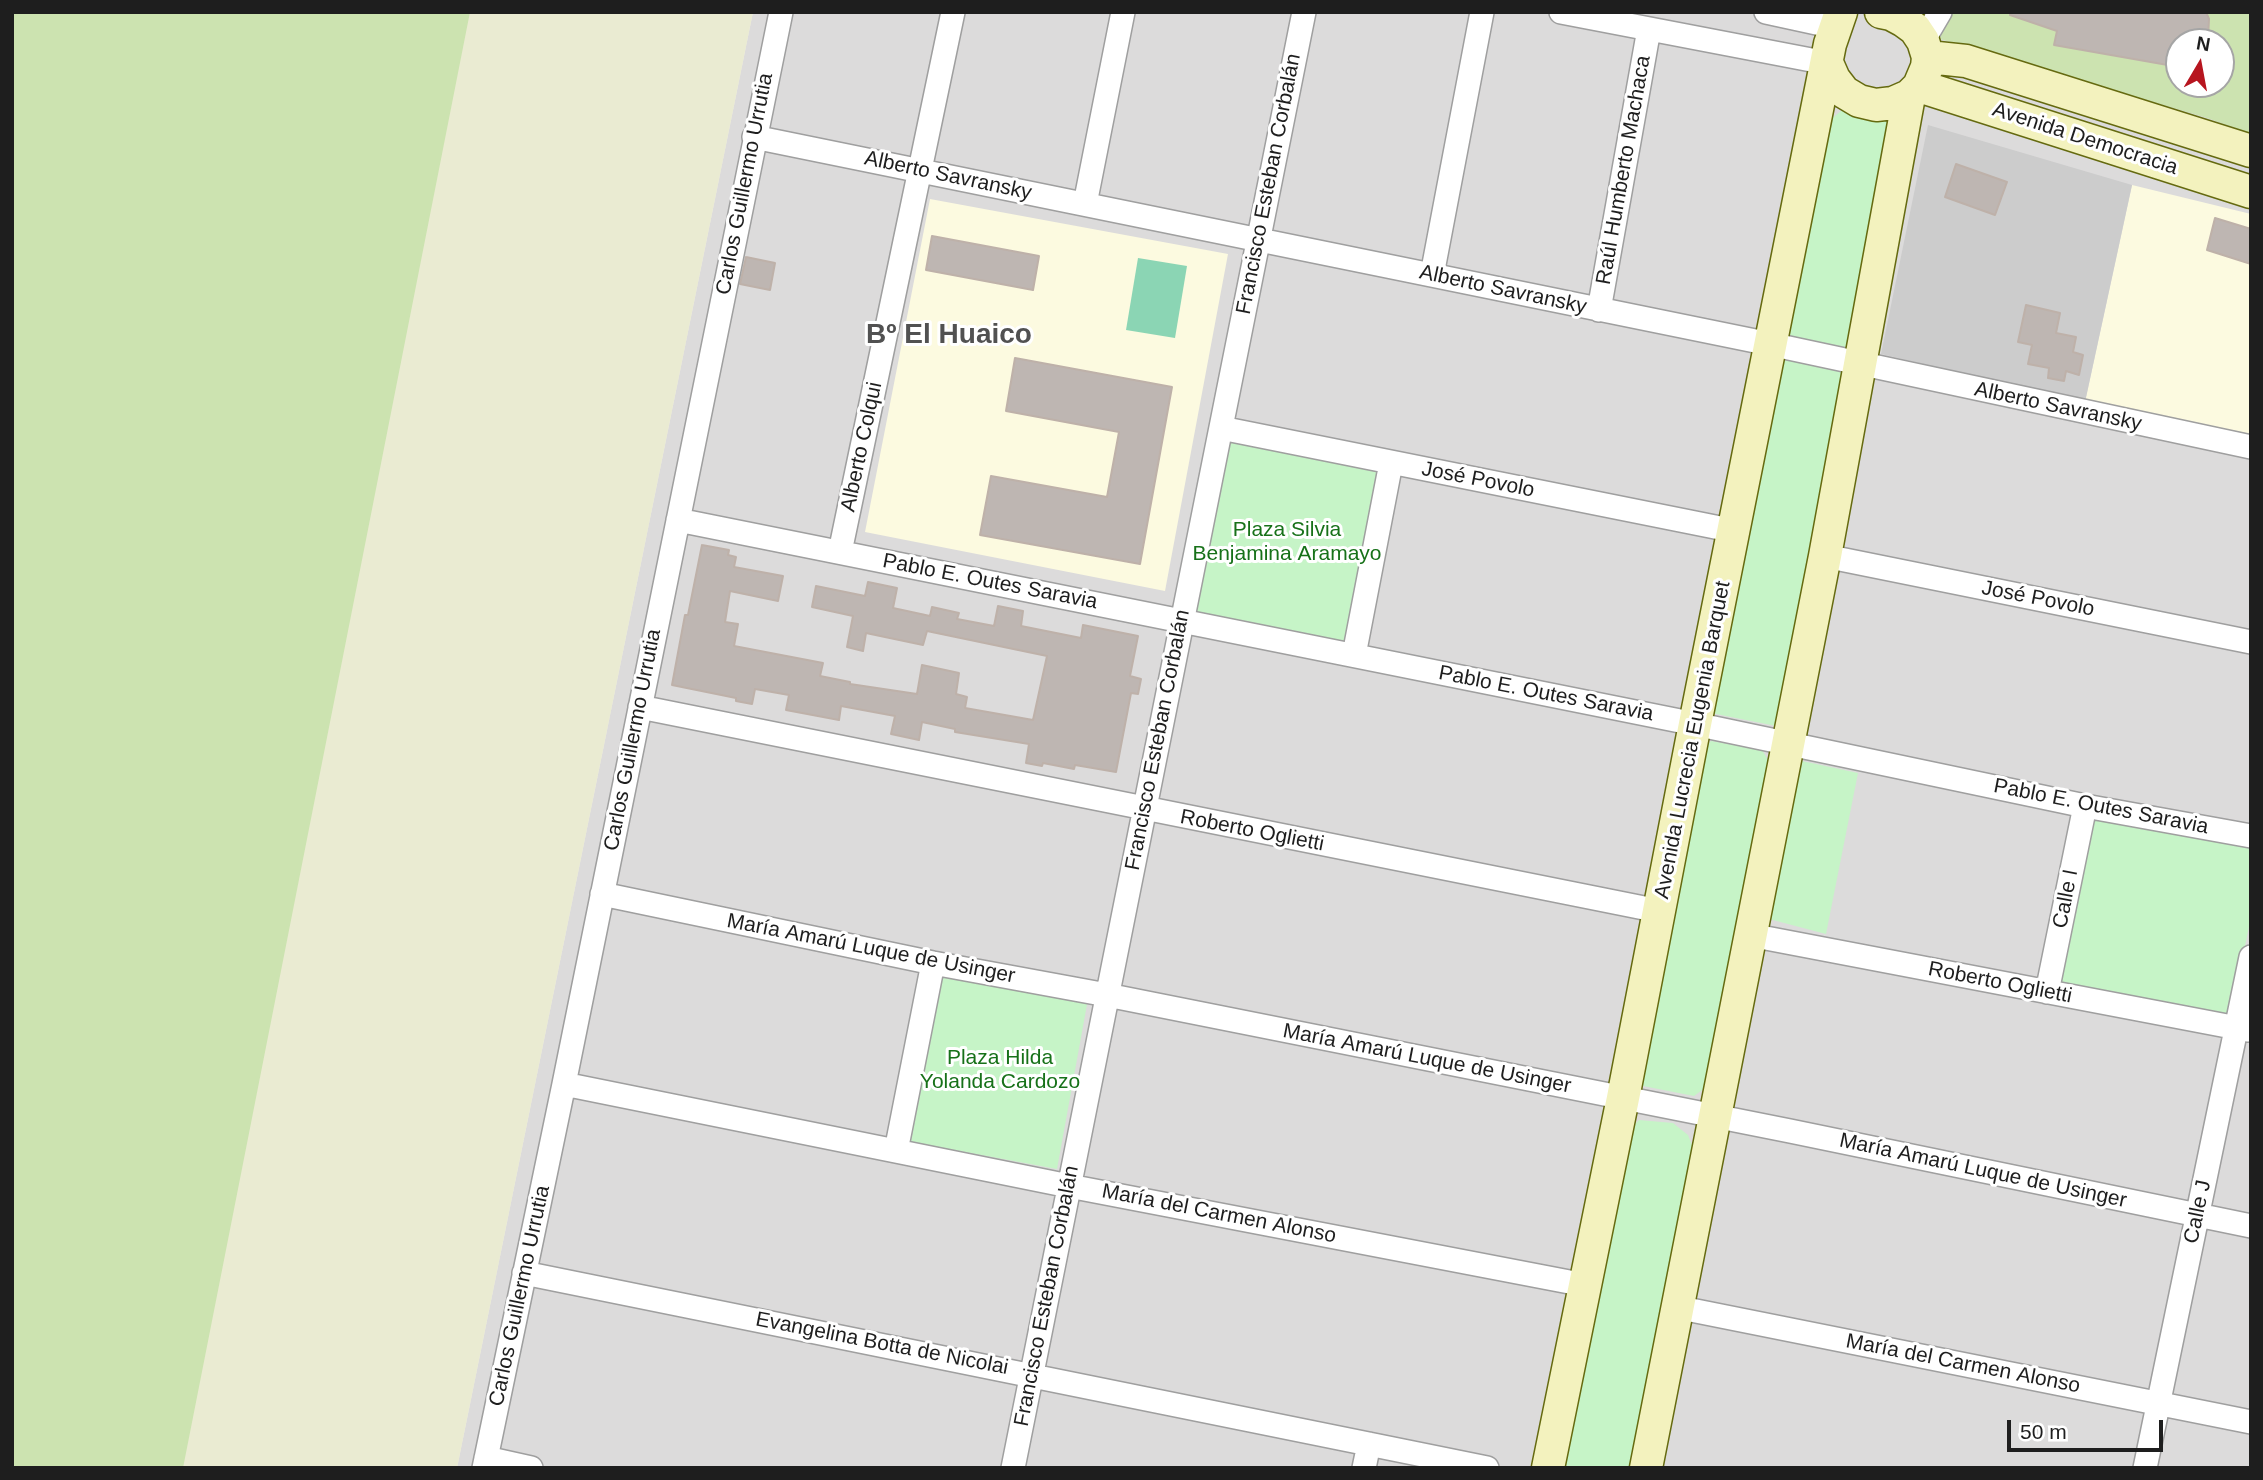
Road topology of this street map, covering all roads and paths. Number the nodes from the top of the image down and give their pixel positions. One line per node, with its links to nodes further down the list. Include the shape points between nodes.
1 (781, 12): 14 (street, Carlos Guillermo Urrutia)
2 (953, 12): 16 (street, Alberto Colqui)
3 (1123, 12): 18 (street)
4 (1304, 12): 19 (street, Francisco Esteban Corbalán)
5 (1482, 12): 20 (street)
6 (1561, 12): 11 (street)
7 (1766, 12): 10 (street)
8 (1867, 12): 10 (street)
9 (1940, 12): 12 (street)
10 (1838, 20): 13 (street, Avenida Lucrecia Eugenia Barquet)
11 (1649, 29): 13 (street); 21 (street, Raúl Humberto Machaca)
12 (1910, 47): 13 (street, via 1893,103 1876,105 1844,92); 15 (street, Avenida Democracia); 17 (street, Avenida Democracia); 23 (street)
13 (1828, 62): 22 (street, Avenida Lucrecia Eugenia Barquet)
14 (754, 137): 16 (street, Alberto Savransky); 27 (street, Carlos Guillermo Urrutia)
15 (2251, 151)
16 (921, 171): 18 (street, Alberto Savransky); 29 (street, Alberto Colqui)
17 (2251, 192)
18 (1085, 204): 19 (street, Alberto Savransky)
19 (1258, 240): 20 (street, Alberto Savransky); 24 (street, Francisco Esteban Corbalán)
20 (1432, 275): 21 (street, Alberto Savransky)
21 (1600, 310): 22 (street, Alberto Savransky)
22 (1770, 345): 23 (street, Alberto Savransky); 28 (street, Avenida Lucrecia Eugenia Barquet)
23 (1861, 365): 25 (street, Alberto Savransky); 30 (street)
24 (1221, 428): 26 (street, José Povolo); 31 (street, Francisco Esteban Corbalán)
25 (2251, 447)
26 (1391, 463): 28 (street, José Povolo); 33 (street)
27 (678, 520): 29 (street, Pablo E. Outes Saravia); 34 (street, Carlos Guillermo Urrutia)
28 (1735, 531): 35 (street, Avenida Lucrecia Eugenia Barquet)
29 (840, 552): 31 (street, Pablo E. Outes Saravia)
30 (1825, 556): 32 (street, José Povolo); 36 (street)
31 (1182, 621): 33 (street, Pablo E. Outes Saravia); 38 (street, Francisco Esteban Corbalán)
32 (2251, 642)
33 (1354, 655): 35 (street, Pablo E. Outes Saravia)
34 (640, 706): 38 (street, Roberto Oglietti); 40 (street, Carlos Guillermo Urrutia)
35 (1695, 724): 36 (street, Pablo E. Outes Saravia); 41 (street, Avenida Lucrecia Eugenia Barquet)
36 (1787, 743): 37 (street, Pablo E. Outes Saravia); 42 (street)
37 (2085, 806): 39 (street, Pablo E. Outes Saravia); 45 (street, Calle I)
38 (1144, 809): 41 (street, Roberto Oglietti); 46 (street, Francisco Esteban Corbalán)
39 (2251, 836)
40 (602, 894): 44 (street, María Amarú Luque de Usinger); 48 (street, Carlos Guillermo Urrutia)
41 (1659, 911): 49 (street, Avenida Lucrecia Eugenia Barquet)
42 (1749, 935): 45 (street, Roberto Oglietti); 50 (street)
43 (2251, 957): 47 (street, Calle J)
44 (933, 963): 46 (street, María Amarú Luque de Usinger); 51 (street)
45 (2048, 992): 47 (street, Roberto Oglietti)
46 (1107, 995): 49 (street, María Amarú Luque de Usinger); 52 (street, Francisco Esteban Corbalán)
47 (2243, 1029): 53 (street, Calle J)
48 (564, 1084): 51 (street, María del Carmen Alonso); 55 (street, Carlos Guillermo Urrutia)
49 (1623, 1098): 50 (street, María Amarú Luque de Usinger); 56 (street, Avenida Lucrecia Eugenia Barquet)
50 (1713, 1116): 53 (street, María Amarú Luque de Usinger); 57 (street)
51 (896, 1151): 52 (street, María del Carmen Alonso)
52 (1069, 1186): 56 (street, María del Carmen Alonso); 58 (street, Francisco Esteban Corbalán)
53 (2198, 1215): 54 (street, María Amarú Luque de Usinger); 59 (street, Calle J)
54 (2251, 1226)
55 (524, 1273): 58 (street, Evangelina Botta de Nicolai); 62 (street, Carlos Guillermo Urrutia)
56 (1585, 1285): 67 (street, Avenida Lucrecia Eugenia Barquet)
57 (1676, 1307): 59 (street, María del Carmen Alonso); 68 (street)
58 (1033, 1374): 61 (street, Evangelina Botta de Nicolai); 64 (street, Francisco Esteban Corbalán)
59 (2159, 1403): 60 (street, María del Carmen Alonso); 69 (street, Calle J)
60 (2251, 1422)
61 (1369, 1444): 65 (street); 66 (street, Evangelina Botta de Nicolai)
62 (485, 1463): 63 (street)
63 (531, 1468)
64 (1013, 1468)
65 (1364, 1468)
66 (1487, 1468)
67 (1548, 1468)
68 (1646, 1468)
69 (2146, 1468)

